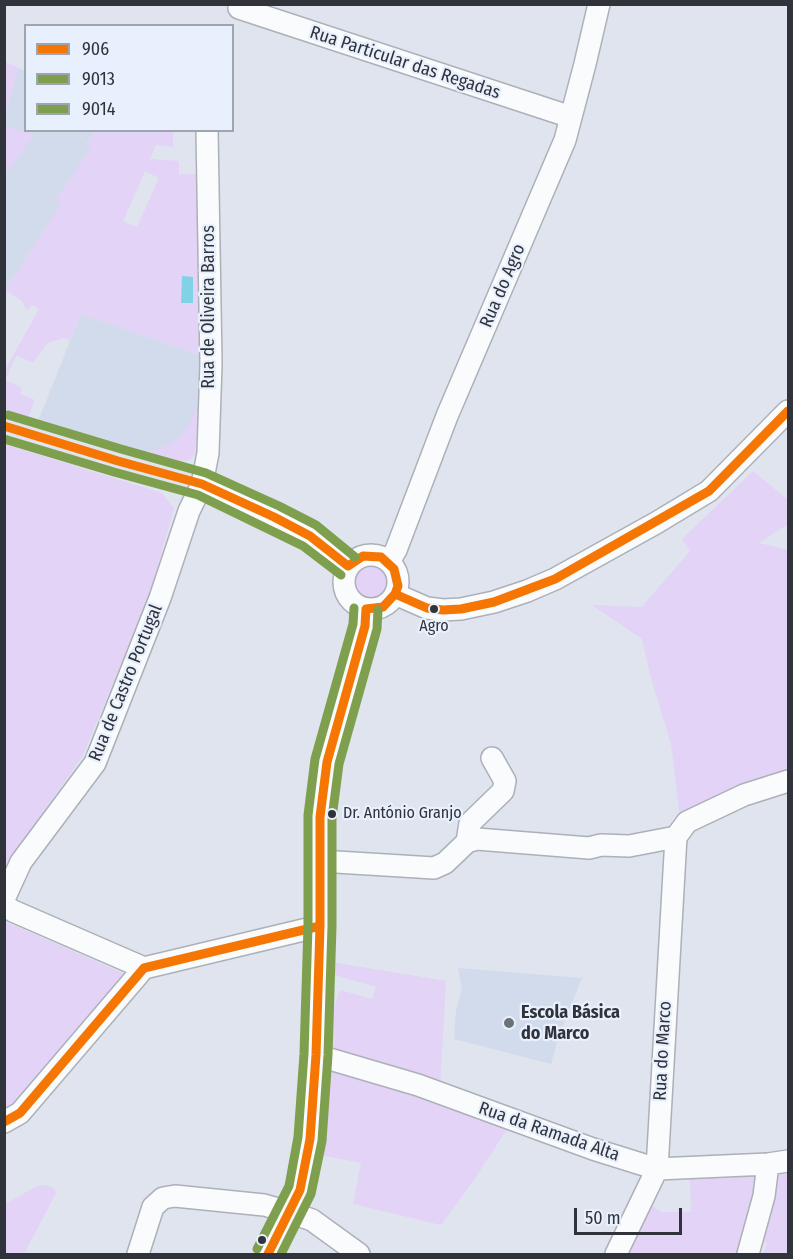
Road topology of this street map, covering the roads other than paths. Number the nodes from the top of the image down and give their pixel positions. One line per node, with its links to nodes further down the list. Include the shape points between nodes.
1 (599, 4): 3 (street, Rua do Agro)
2 (236, 13): 3 (street, Rua Particular das Regadas)
3 (571, 117): 7 (street, Rua do Agro, via 565,140)
4 (207, 132): 6 (street, Rua de Oliveira Barros, via 211,341 208,453)
5 (789, 411): 9 (street, via 709,490 555,579 494,602 461,609 427,608)
6 (202, 484): 8 (street, via 310,536); 16 (street, Rua de Castro Portugal, via 94,763 21,862)
7 (389, 562): 8 (street, via 381,557 363,556); 9 (street, via 398,577)
8 (348, 566): 10 (street, via 345,592 350,600)
9 (395, 594): 10 (street, via 383,607)
10 (366, 609): 15 (street, via 365,626 327,762 320,817)
11 (492, 758): 14 (street, via 505,781 503,791 470,824)
12 (789, 781): 13 (street, via 744,795 687,822)
13 (676, 837): 14 (street, via 629,846 589,848 477,839); 23 (street, Rua do Marco)
14 (467, 842): 15 (street, via 434,868)
15 (320, 861): 18 (street)
16 (4, 899)
17 (4, 905): 19 (street)
18 (320, 926): 19 (street); 20 (street)
19 (142, 967): 21 (street, via 20,1113)
20 (316, 1055): 23 (street, Rua da Ramada Alta, via 418,1085); 24 (street, via 310,1138 300,1190)
21 (4, 1122)
22 (778, 1163): 23 (street, Rua da Ramada Alta); 29 (street)
23 (657, 1169): 28 (street, Rua do Marco)
24 (289, 1212): 25 (street, via 264,1205 163,1198 153,1207); 26 (street); 27 (street, via 312,1220)
25 (138, 1254)
26 (268, 1254)
27 (359, 1254)
28 (616, 1254)
29 (748, 1254)

